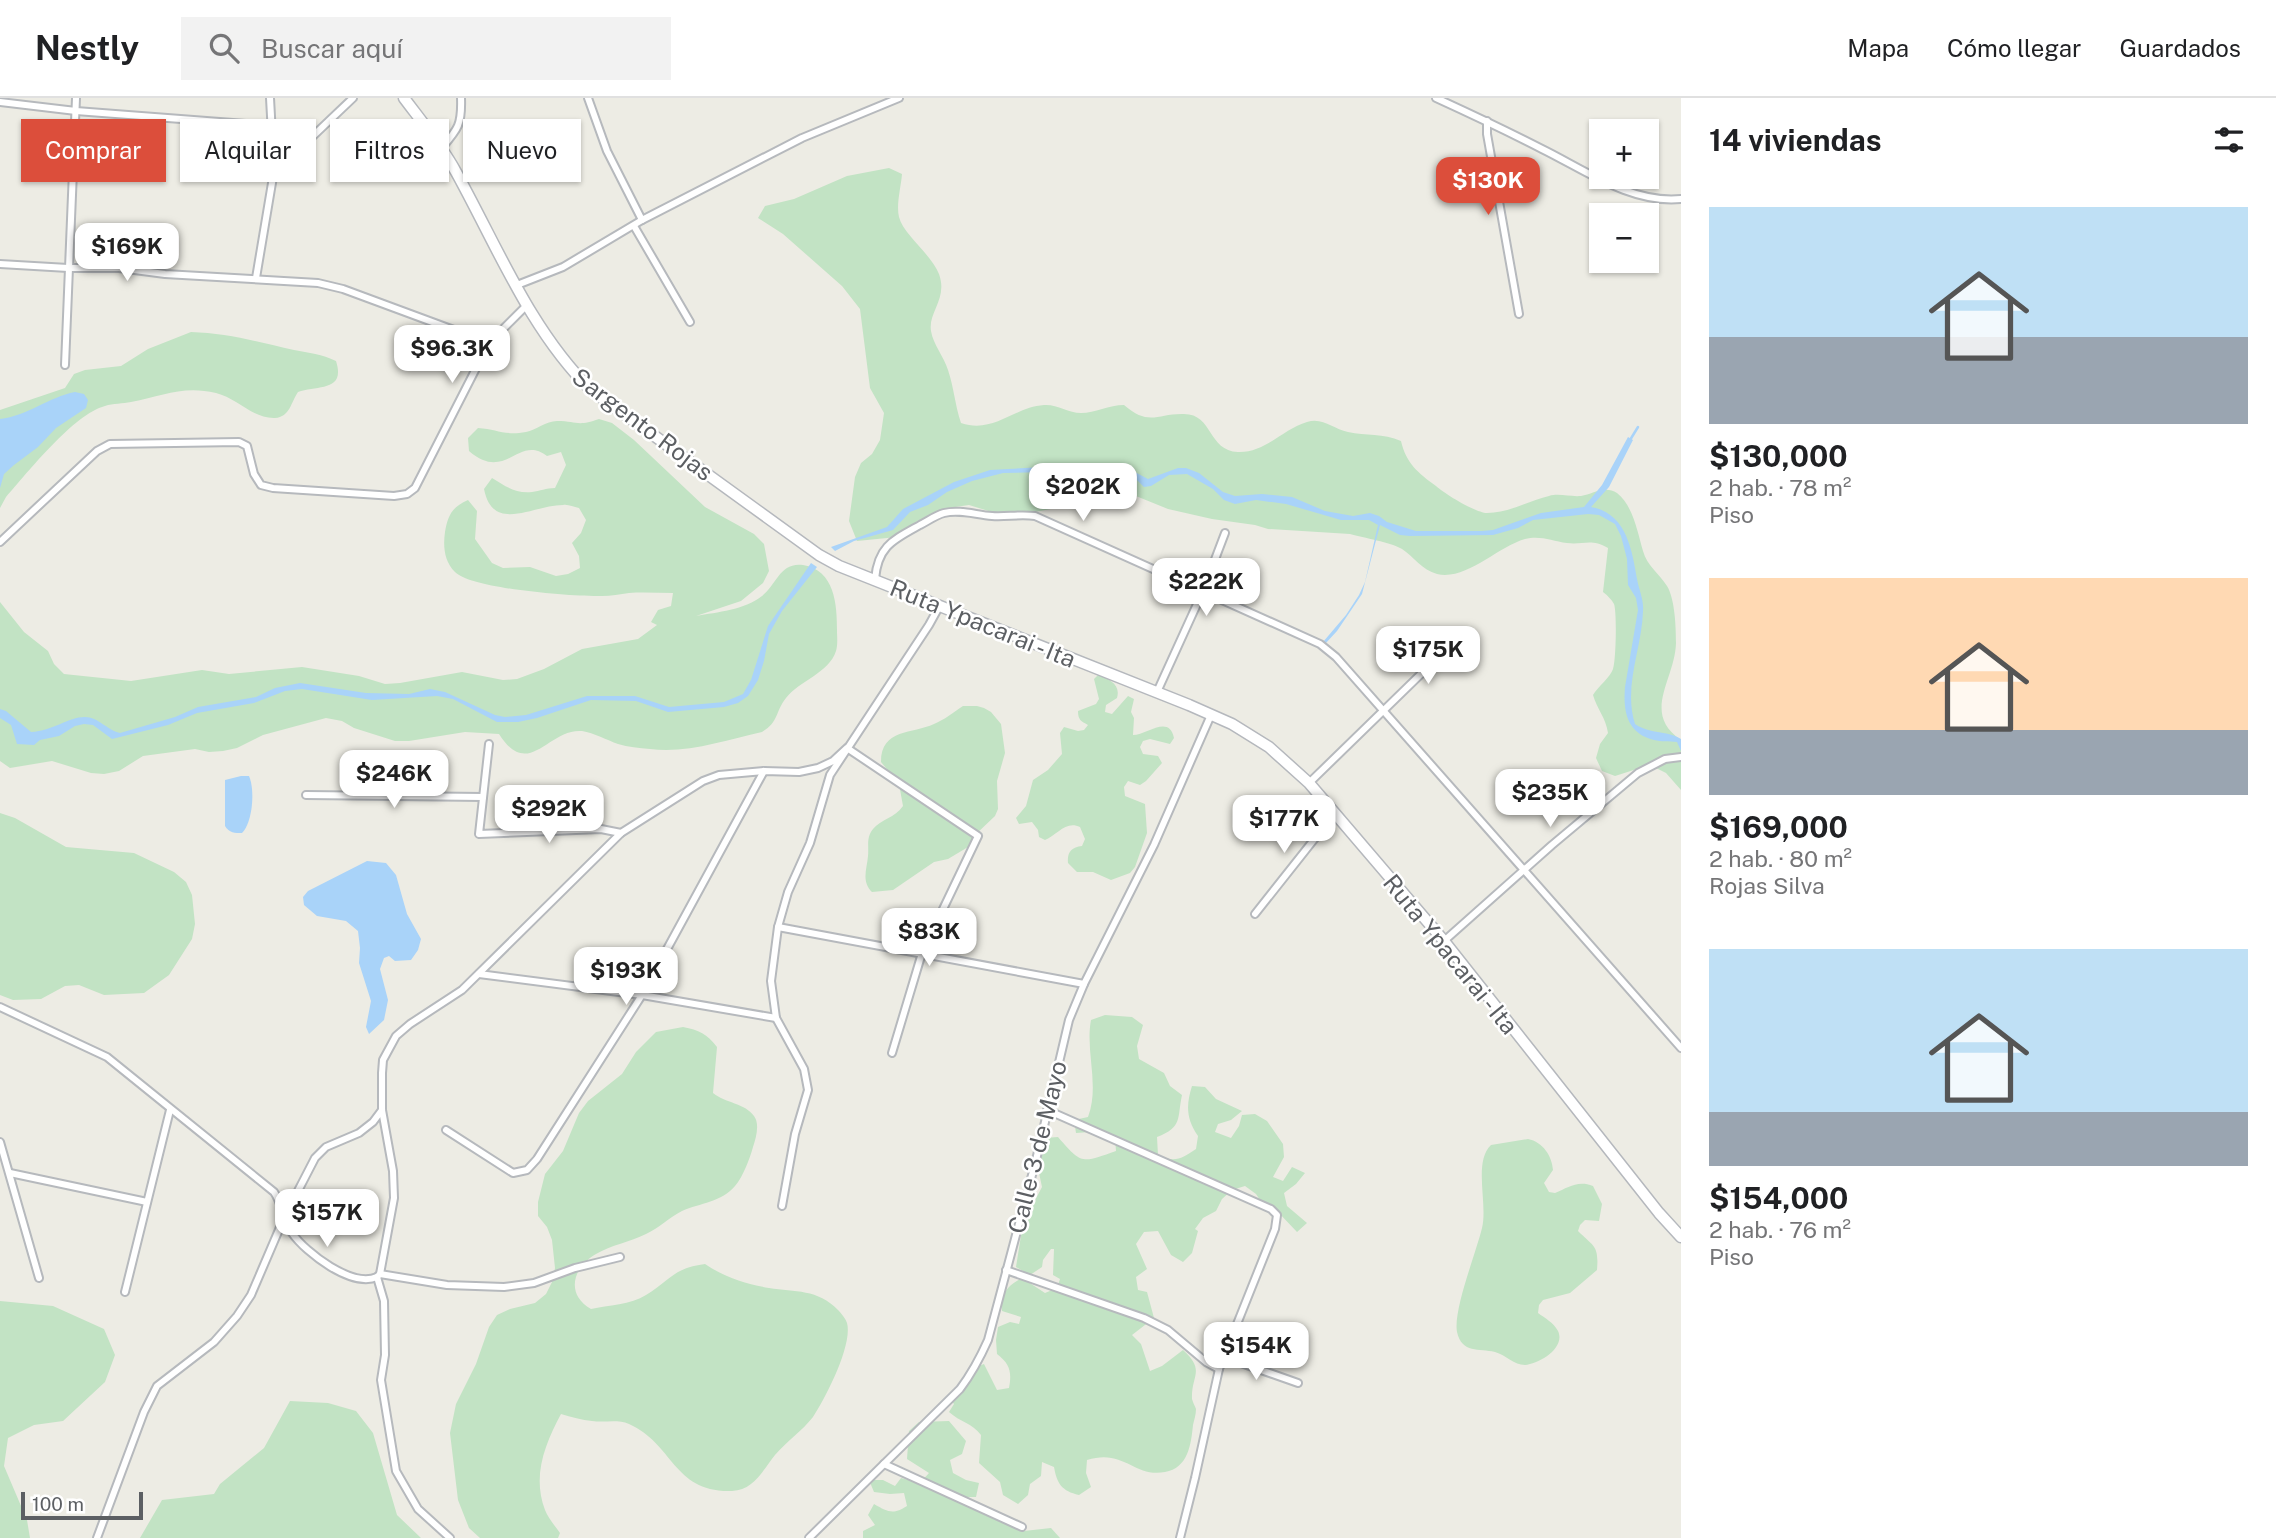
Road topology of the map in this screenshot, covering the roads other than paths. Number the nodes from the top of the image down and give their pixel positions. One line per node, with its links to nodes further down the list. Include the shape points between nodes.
1 (76, 98): 10 (street)
2 (270, 98): 12 (street)
3 (353, 98): 15 (street)
4 (404, 98): 13 (street, Sargento Rojas)
5 (461, 98): 16 (street, via 458,129)
6 (588, 98): 20 (street, via 607,151)
7 (899, 98): 20 (street, via 802,138)
8 (1436, 98): 14 (street)
9 (0, 103): 10 (street)
10 (76, 111): 11 (street); 23 (street)
11 (181, 119)
12 (272, 119)
13 (419, 119)
14 (1487, 121): 19 (street, via 1624,191); 27 (street)
15 (316, 133)
16 (449, 140)
17 (449, 163): 25 (street, Sargento Rojas)
18 (272, 182): 24 (street)
19 (1681, 199)
20 (642, 220): 21 (street)
21 (634, 226): 25 (street, via 563,267); 28 (street)
22 (0, 264): 23 (street)
23 (68, 268): 24 (street); 30 (street)
24 (256, 278): 29 (street, via 343,289)
25 (517, 285): 26 (street, Sargento Rojas)
26 (527, 305): 29 (street); 33 (street, Sargento Rojas, via 568,367 591,390)
27 (1518, 314)
28 (690, 322)
29 (489, 343): 32 (street, via 415,488 407,494 261,485 247,446 239,442 110,444)
30 (65, 365)
31 (1225, 533): 35 (street)
32 (0, 542)
33 (839, 566): 34 (street, Ruta Ypacarai - Ita)
34 (875, 579): 35 (street, via 876,563 884,548 942,513 1017,513 1035,516); 36 (street, Ruta Ypacarai - Ita)
35 (1203, 591): 38 (street); 39 (street, via 1322,646)
36 (940, 605): 38 (street, Ruta Ypacarai - Ita); 42 (street)
37 (1461, 635): 39 (street)
38 (1157, 692): 40 (street, Ruta Ypacarai - Ita)
39 (1383, 710): 45 (street); 50 (street)
40 (1211, 715): 45 (street, Ruta Ypacarai - Ita, via 1269,747); 56 (street, Calle 3 de Mayo, via 1154,845)
41 (489, 744): 47 (street)
42 (847, 748): 44 (street, via 818,768); 52 (street, via 825,789); 54 (street, via 978,836)
43 (1679, 758): 50 (street, via 1665,759 1638,773)
44 (764, 771): 49 (street, via 703,781); 57 (street)
45 (1309, 783): 48 (street, Ruta Ypacarai - Ita)
46 (306, 795): 47 (street)
47 (483, 797): 49 (street, via 479,834 601,829)
48 (1335, 813): 51 (street); 53 (street, Ruta Ypacarai - Ita)
49 (621, 833): 55 (street)
50 (1524, 870): 53 (street); 60 (street)
51 (1255, 914)
52 (778, 927): 54 (street); 59 (street, via 771,981)
53 (1444, 941): 71 (street, Ruta Ypacarai - Ita)
54 (922, 953): 56 (street); 61 (street)
55 (479, 974): 57 (street); 63 (street, via 396,1036 383,1060)
56 (1084, 984): 64 (street, Calle 3 de Mayo, via 1069,1020)
57 (642, 995): 59 (street); 65 (street, via 527,1170 513,1172)
58 (0, 1007): 62 (street, via 107,1057)
59 (776, 1018): 69 (street, via 804,1069 808,1090)
60 (1681, 1048)
61 (891, 1053)
62 (170, 1110): 68 (street); 70 (street, via 274,1192)
63 (382, 1110): 70 (street, via 366,1128 326,1147 315,1158); 74 (street, via 394,1198)
64 (1047, 1110): 73 (street, Calle 3 de Mayo); 77 (street, via 1277,1215)
65 (446, 1130)
66 (0, 1142): 67 (street)
67 (10, 1172): 68 (street); 75 (street)
68 (147, 1202): 76 (street)
69 (782, 1206)
70 (284, 1219): 74 (street, via 291,1232 322,1261 361,1279); 82 (street, via 237,1316 214,1342 152,1393)
71 (1681, 1237)
72 (620, 1257): 74 (street, via 534,1283 504,1287)
73 (1006, 1270): 78 (street, via 1168,1329); 80 (street, Calle 3 de Mayo, via 988,1339 972,1374)
74 (378, 1275): 83 (street, via 384,1301 381,1380 396,1471 418,1508)
75 (39, 1278)
76 (125, 1292)
77 (1224, 1357): 78 (street); 79 (street)
78 (1219, 1369): 85 (street)
79 (1297, 1383)
80 (884, 1464): 81 (street); 84 (street, Calle 3 de Mayo)
81 (1022, 1527)
82 (97, 1538)
83 (450, 1538)
84 (808, 1538)
85 (1180, 1538)

